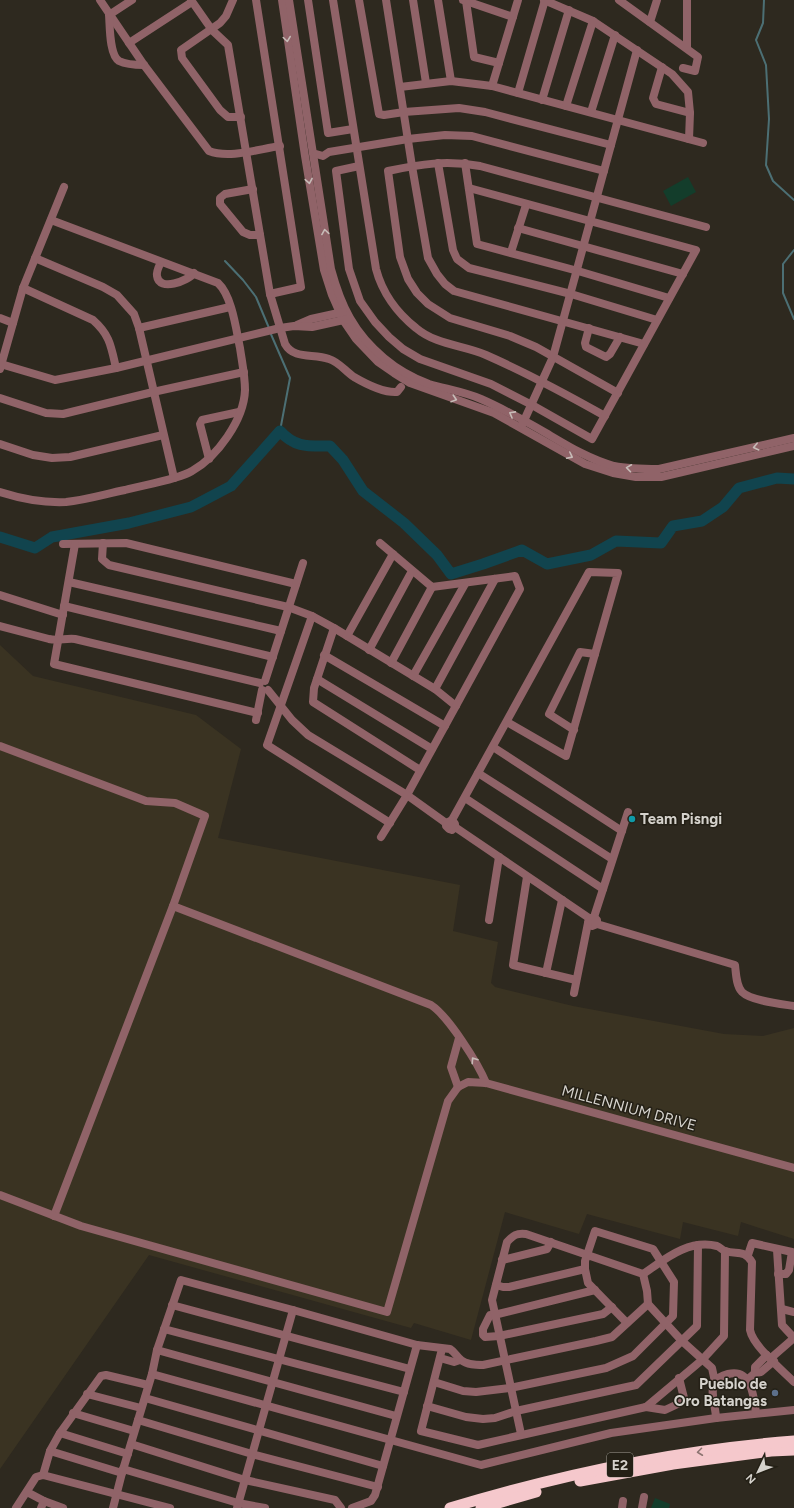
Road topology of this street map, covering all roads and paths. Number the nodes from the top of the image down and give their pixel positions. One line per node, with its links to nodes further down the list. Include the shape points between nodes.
1 (100, 0): 22 (street)
2 (132, 0): 22 (street)
3 (233, 0): 26 (street, via 226,16)
4 (256, 0): 52 (street)
5 (282, 0): 56 (street, one-way to 56)
6 (289, 0): 55 (street)
7 (308, 0): 47 (street, via 328,133)
8 (333, 0): 47 (street)
9 (359, 0): 42 (street, via 379,114)
10 (386, 0): 38 (street)
11 (413, 0): 36 (street)
12 (438, 0): 35 (street)
13 (518, 0): 23 (street)
14 (545, 0): 21 (street); 39 (street)
15 (620, 0): 20 (street)
16 (657, 0): 25 (street)
17 (687, 0): 29 (street)
18 (192, 1): 26 (street); 28 (street)
19 (464, 1): 23 (street); 31 (street, via 474,57)
20 (629, 3): 25 (street)
21 (569, 10): 24 (street); 40 (street)
22 (109, 15): 28 (street); 32 (street, via 114,56 118,61)
23 (513, 17): 31 (street)
24 (593, 21): 27 (street); 41 (street)
25 (650, 22): 29 (street)
26 (212, 30): 45 (street, via 228,44); 45 (street, via 181,50 181,54 220,110 228,117)
27 (615, 35): 30 (street); 43 (street)
28 (129, 43): 32 (street)
29 (687, 48): 34 (street, via 698,57 694,71)
30 (637, 50): 33 (street); 46 (street)
31 (499, 63): 37 (street)
32 (144, 65): 54 (street, via 209,151 217,154)
33 (662, 67): 44 (street, via 688,92); 44 (street, via 653,98 656,104)
34 (683, 68)
35 (451, 81): 36 (street); 37 (street)
36 (426, 83): 38 (street)
37 (492, 86): 39 (street)
38 (400, 87): 42 (street)
39 (518, 93): 40 (street)
40 (542, 100): 41 (street)
41 (566, 106): 43 (street)
42 (404, 112): 49 (street); 51 (street, via 459,108 485,112)
43 (591, 112): 46 (street)
44 (690, 113): 48 (street)
45 (241, 117): 54 (street)
46 (618, 120): 48 (street); 51 (street)
47 (353, 129): 53 (street)
48 (689, 139): 50 (street)
49 (408, 140): 53 (street); 60 (street); 61 (street, via 472,136)
50 (703, 143)
51 (611, 145): 61 (street)
52 (280, 146): 54 (street); 80 (street, via 301,287)
53 (357, 148): 55 (street, via 329,152 323,156); 59 (street)
54 (247, 151): 64 (street)
55 (315, 154): 56 (street); 84 (street, one-way to 55, via 331,269)
56 (305, 156): 84 (street, one-way to 84, via 324,270 332,295)
57 (438, 163): 58 (street); 60 (street); 81 (street, via 453,250 461,263 469,268)
58 (465, 163): 63 (street); 65 (street)
59 (359, 166): 100 (street, via 379,279 386,294 400,312 417,329 439,341 484,354); 105 (street, via 336,171 349,269 360,301 375,322 403,349 420,359 491,384)
60 (412, 166): 86 (street, via 428,258 445,284 454,290); 95 (street, via 388,171 400,256 408,279 417,293 428,304 450,318 510,336)
61 (604, 171): 65 (street)
62 (64, 187): 67 (street)
63 (469, 188): 66 (street); 73 (street, via 477,244)
64 (253, 189): 71 (street); 71 (street, via 225,194 220,198 220,204 243,232)
65 (597, 197): 68 (street); 69 (street)
66 (526, 205): 68 (street); 70 (street)
67 (51, 220): 74 (street); 75 (street)
68 (591, 222): 72 (street); 78 (street, via 696,250)
69 (706, 227)
70 (518, 228): 72 (street); 73 (street)
71 (260, 235): 80 (street)
72 (584, 247): 76 (street); 78 (street)
73 (511, 252): 76 (street)
74 (35, 258): 79 (street); 89 (street, via 117,295 134,314)
75 (161, 262): 77 (street); 77 (street, via 156,275 158,281 166,285 186,280)
76 (578, 271): 81 (street); 82 (street)
77 (194, 273): 83 (street, via 218,283 226,293)
78 (683, 274): 82 (street)
79 (23, 288): 88 (street); 98 (street, via 93,320 108,337)
80 (270, 294): 90 (street)
81 (571, 294): 86 (street); 87 (street)
82 (669, 298): 87 (street)
83 (230, 306): 89 (street); 93 (street)
84 (344, 316): 90 (street, via 306,327); 108 (street, via 356,339 378,362 394,373 425,389)
85 (0, 318): 88 (street)
86 (564, 320): 91 (street); 95 (street)
87 (657, 320): 94 (street)
88 (13, 323): 97 (street)
89 (139, 328): 96 (street)
90 (280, 328): 93 (street); 101 (street, via 288,350 296,354 331,359 354,377 383,390 397,392)
91 (589, 328): 92 (street); 92 (street, via 586,347 606,357)
92 (620, 337): 94 (street)
93 (238, 338): 96 (street); 99 (street)
94 (644, 344): 103 (street)
95 (553, 357): 100 (street); 103 (street)
96 (146, 360): 98 (street); 102 (street)
97 (1, 367): 98 (street, via 55,380)
98 (116, 368)
99 (244, 372): 102 (street); 106 (street, via 245,392)
100 (544, 381): 105 (street); 107 (street)
101 (401, 387)
102 (153, 392): 104 (street, via 62,414 46,413); 109 (street)
103 (618, 393): 107 (street)
104 (0, 398)
105 (532, 405): 107 (street, via 592,439); 108 (street)
106 (239, 412): 113 (street, via 227,437); 113 (street, via 202,420 200,424)
107 (605, 416)
108 (523, 424): 110 (street, one-way to 108, via 659,469 638,469 616,466 588,456); 112 (street, one-way to 112, via 560,451 585,464 636,477 661,477)
109 (163, 435): 111 (street, via 52,458 33,455); 114 (street)
110 (794, 438)
111 (0, 444)
112 (794, 446)
113 (209, 459): 114 (street, via 191,472)
114 (174, 478): 115 (street, via 92,498 64,502 16,497)
115 (0, 492)
116 (103, 543): 119 (street); 125 (street, via 126,543); 130 (street, via 102,559 109,565)
117 (380, 543): 120 (street)
118 (63, 544): 119 (street)
119 (75, 544): 124 (street)
120 (394, 554): 122 (street); 136 (street)
121 (303, 563): 125 (street)
122 (412, 571): 127 (street); 138 (street)
123 (495, 579): 126 (street); 146 (street); 148 (street, via 515,576 520,589)
124 (70, 582): 129 (street); 135 (street)
125 (296, 584): 130 (street)
126 (465, 584): 127 (street); 143 (street)
127 (432, 588): 142 (street)
128 (0, 595): 131 (street)
129 (64, 606): 131 (street); 141 (street)
130 (288, 608): 132 (street); 135 (street)
131 (63, 615): 137 (street)
132 (312, 616): 134 (street); 147 (street)
133 (0, 626): 137 (street, via 53,640)
134 (334, 628): 136 (street); 140 (street)
135 (281, 631): 141 (street)
136 (347, 636): 138 (street)
137 (59, 638): 145 (street, via 75,639); 145 (street, via 54,664 257,717)
138 (369, 650): 142 (street)
139 (595, 654): 149 (street, via 618,573 589,572); 151 (street); 151 (street, via 580,652 549,714)
140 (324, 655): 144 (street); 150 (street)
141 (272, 657): 145 (street)
142 (391, 663): 143 (street)
143 (413, 676): 146 (street)
144 (317, 679): 154 (street); 155 (street, via 313,702)
145 (264, 686): 147 (street)
146 (435, 689): 148 (street)
147 (280, 706): 157 (street, via 308,735); 160 (street, via 267,745)
148 (456, 706): 150 (street)
149 (507, 722): 151 (street, via 566,756); 153 (street)
150 (445, 726): 154 (street)
151 (574, 730)
152 (0, 746): 169 (street, via 146,801 175,803 205,816)
153 (493, 747): 156 (street); 162 (street)
154 (432, 748): 155 (street)
155 (420, 770): 157 (street)
156 (478, 773): 158 (street); 165 (street)
157 (407, 795): 160 (street); 161 (street)
158 (465, 798): 161 (street); 167 (street)
159 (628, 812): 162 (street)
160 (390, 823): 163 (street)
161 (451, 824): 164 (street)
162 (622, 831): 165 (street)
163 (381, 837)
164 (499, 857): 166 (street); 170 (street)
165 (612, 859): 167 (street)
166 (527, 877): 168 (street); 172 (street, via 513,965)
167 (603, 889): 171 (street)
168 (562, 900): 171 (street); 172 (street)
169 (173, 906): 176 (street, via 431,1005 438,1010); 181 (street)
170 (489, 920)
171 (592, 921): 173 (street); 175 (street, via 735,965 742,992 751,998)
172 (546, 973): 173 (street)
173 (576, 980): 174 (street)
174 (574, 993)
175 (794, 1006)
176 (459, 1038): 177 (street, one-way to 176, via 482,1071); 178 (street, via 451,1067)
177 (486, 1083): 178 (street, MILLENNIUM DRIVE, via 468,1082); 179 (street, MILLENNIUM DRIVE)
178 (458, 1087): 181 (street, via 448,1101 387,1312 89,1229)
179 (794, 1168)
180 (0, 1195): 181 (street)
181 (54, 1216)
182 (551, 1242): 186 (street); 188 (street, via 547,1249); 188 (street, via 518,1233 507,1242)
183 (698, 1245): 185 (street, via 718,1246); 189 (street, via 685,1248); 207 (street, via 697,1326)
184 (776, 1250): 187 (street, via 752,1243); 192 (street); 192 (street, via 792,1252 789,1270 786,1274)
185 (725, 1251): 187 (street); 215 (street, via 724,1336)
186 (586, 1254): 189 (street, via 594,1231 653,1249); 190 (street); 191 (street)
187 (748, 1255): 212 (street, via 752,1262 751,1336)
188 (502, 1260): 193 (street)
189 (662, 1262): 191 (street); 203 (street, via 674,1282 673,1316)
190 (585, 1269): 193 (street, via 509,1287); 194 (street, via 588,1283)
191 (643, 1274): 195 (street)
192 (778, 1274): 198 (street)
193 (496, 1285): 201 (street, via 492,1300)
194 (595, 1290): 197 (street); 201 (street)
195 (648, 1304): 202 (street); 203 (street)
196 (172, 1305): 199 (street, via 181,1280); 204 (street); 205 (street)
197 (612, 1307): 202 (street); 206 (street, via 603,1314)
198 (782, 1309): 200 (street); 212 (street, via 782,1325 794,1338)
199 (293, 1310): 205 (street); 208 (street)
200 (794, 1312)
201 (494, 1315): 206 (street); 206 (street, via 490,1315 483,1335)
202 (627, 1323): 216 (street, via 612,1336)
203 (665, 1324): 207 (street); 226 (street, via 633,1356 606,1368)
204 (164, 1329): 210 (street); 213 (street)
205 (286, 1336): 213 (street); 217 (street)
206 (499, 1336): 216 (street)
207 (682, 1341): 215 (street); 235 (street, via 636,1385)
208 (417, 1345): 209 (street); 217 (street)
209 (442, 1349): 211 (street); 214 (street, via 455,1352)
210 (157, 1350): 218 (street); 222 (street)
211 (440, 1358): 214 (street, via 454,1362); 223 (street)
212 (771, 1358): 221 (street, via 761,1372 755,1373); 224 (street)
213 (279, 1359): 222 (street); 227 (street)
214 (460, 1360): 216 (street, via 483,1365)
215 (700, 1361): 219 (street); 220 (street, via 712,1368)
216 (505, 1362): 226 (street)
217 (410, 1369): 227 (street)
218 (152, 1374): 225 (street); 230 (street)
219 (679, 1378): 232 (street); 232 (street, via 684,1398 682,1402 665,1410)
220 (714, 1378): 221 (street, via 740,1374); 239 (street)
221 (747, 1380): 237 (street, via 754,1396)
222 (273, 1382): 230 (street); 238 (street)
223 (434, 1382): 226 (street, via 463,1391); 231 (street)
224 (794, 1382)
225 (148, 1385): 228 (street, via 106,1375 101,1376); 229 (street)
226 (510, 1388): 235 (street)
227 (404, 1392): 238 (street)
228 (88, 1394): 233 (street); 236 (street)
229 (144, 1398): 233 (street); 241 (street)
230 (265, 1406): 241 (street); 245 (street)
231 (427, 1406): 235 (street, via 483,1419); 244 (street, via 421,1431 478,1444)
232 (646, 1407): 244 (street)
233 (141, 1408): 240 (street)
234 (794, 1410): 237 (street)
235 (516, 1411): 244 (street)
236 (73, 1413): 242 (street); 243 (street)
237 (756, 1413): 239 (street)
238 (396, 1416): 245 (street)
239 (716, 1418): 245 (street, via 611,1433 481,1465)
240 (138, 1420): 242 (street); 251 (street)
241 (259, 1430): 251 (street); 252 (street)
242 (134, 1431): 247 (street)
243 (60, 1432): 248 (street); 250 (street)
244 (521, 1434)
245 (390, 1440): 252 (street)
246 (794, 1441): 269 (highway, E2, one-way to 269, via 634,1462 527,1486)
247 (130, 1444): 250 (street); 255 (street)
248 (50, 1450): 253 (street); 254 (street)
249 (794, 1450): 270 (highway, E2, via 673,1464 597,1478 533,1492)
250 (128, 1454): 253 (street)
251 (252, 1454): 255 (street); 256 (street)
252 (383, 1466): 256 (street)
253 (123, 1471): 258 (street); 261 (street)
254 (43, 1475): 257 (street, via 36,1477); 258 (street)
255 (245, 1480): 261 (street); 267 (street, via 335,1500)
256 (378, 1487): 268 (street, via 371,1501)
257 (27, 1492): 260 (street); 262 (street)
258 (116, 1495): 264 (street); 265 (street)
259 (644, 1497): 271 (street)
260 (43, 1504): 263 (street)
261 (237, 1506): 266 (street)
262 (16, 1508)
263 (63, 1508)
264 (113, 1508)
265 (170, 1508)
266 (265, 1508)
267 (341, 1508)
268 (352, 1508)
269 (450, 1508)
270 (481, 1508)
271 (642, 1508)

